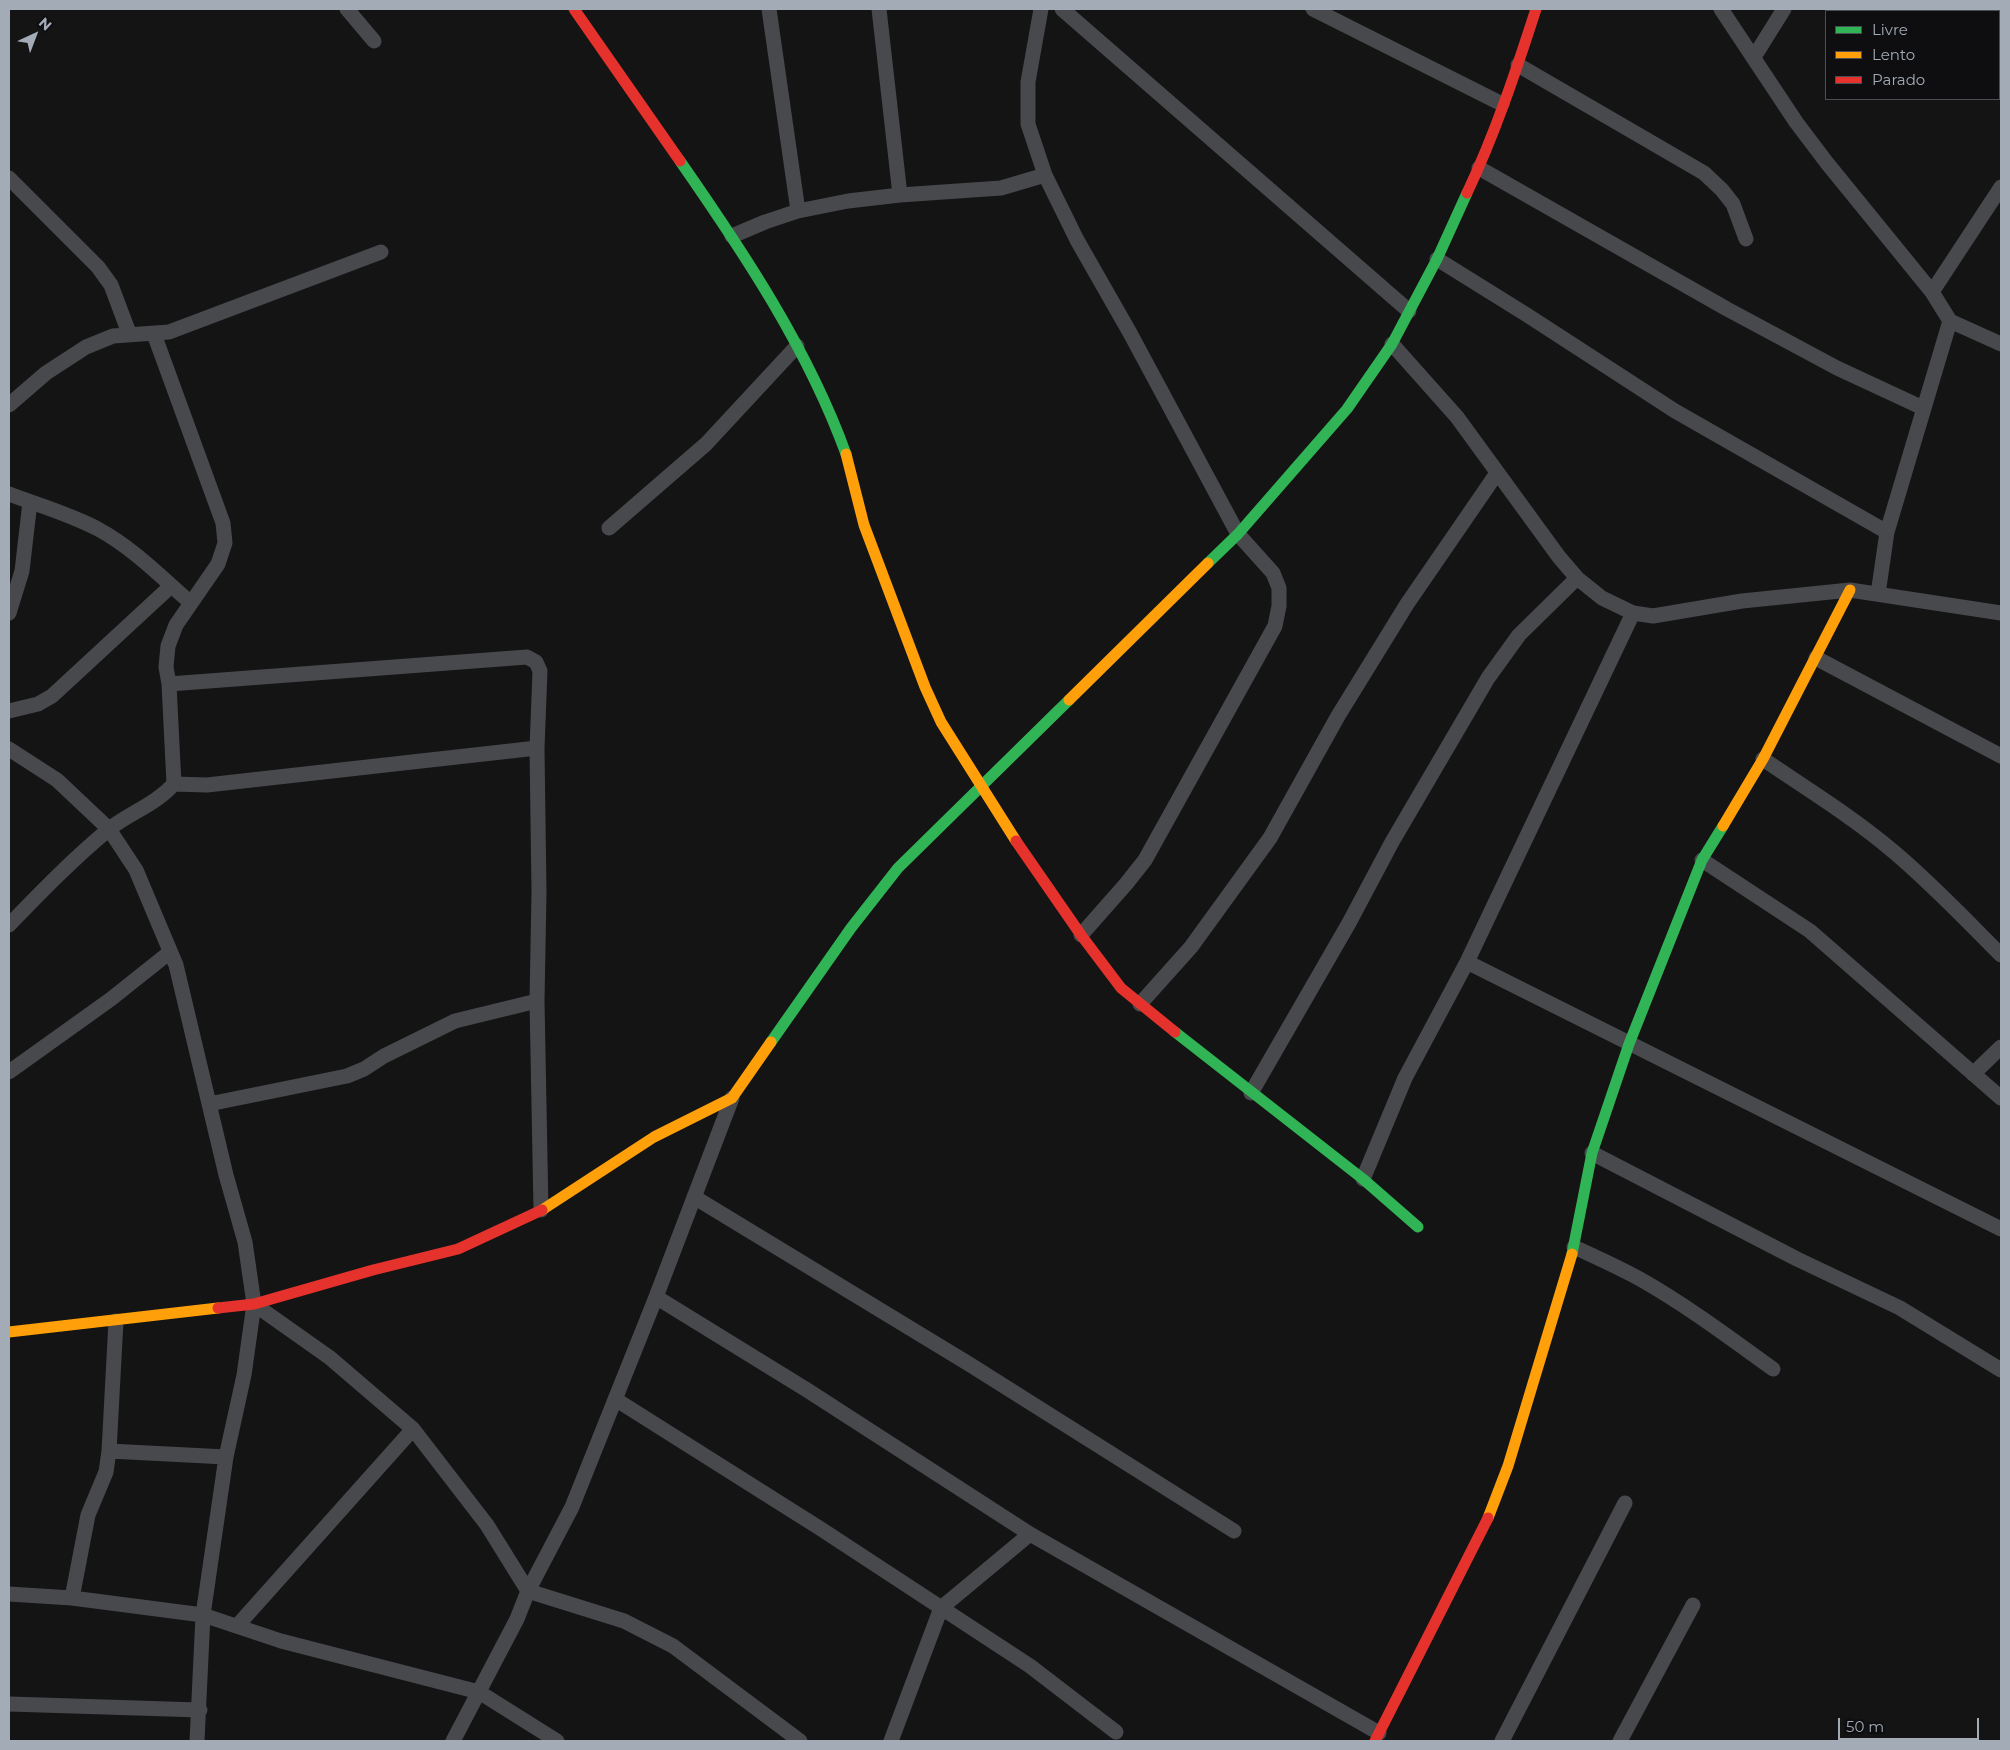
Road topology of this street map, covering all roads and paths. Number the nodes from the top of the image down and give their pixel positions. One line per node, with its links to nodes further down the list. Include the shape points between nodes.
1 (347, 9): 11 (street)
2 (574, 9): 21 (street)
3 (769, 9): 20 (street)
4 (879, 9): 19 (street)
5 (1041, 9): 16 (street, via 1028,82 1028,124)
6 (1062, 9): 26 (street)
7 (1313, 9): 14 (street)
8 (1536, 9): 13 (street)
9 (1721, 9): 12 (street)
10 (1784, 9): 12 (street)
11 (374, 41)
12 (1754, 56): 25 (street, via 1796,122)
13 (1518, 65): 14 (street); 22 (street, via 1704,173 1733,204)
14 (1502, 104): 15 (street)
15 (1479, 168): 24 (street); 34 (street, via 1727,309 1837,368)
16 (1045, 175): 19 (street, via 1001,188); 40 (street, via 1077,240)
17 (9, 178): 28 (street, via 98,267 111,285)
18 (2001, 188): 25 (street)
19 (900, 195): 20 (street)
20 (798, 211): 21 (street)
21 (732, 236): 32 (street)
22 (1746, 239)
23 (381, 252): 29 (street, via 169,332)
24 (1436, 259): 26 (street); 39 (street, via 1674,411)
25 (1932, 292): 27 (street)
26 (1410, 311): 30 (street)
27 (1950, 321): 31 (street); 34 (street)
28 (129, 333): 29 (street); 33 (street, via 86,347 46,373)
29 (154, 334): 45 (street, via 223,523 226,543 218,564)
30 (1392, 344): 35 (street, via 1457,417); 40 (street, via 1347,408)
31 (2001, 344)
32 (797, 346): 38 (street, via 706,444); 57 (street, via 838,433 864,525 925,687 941,722)
33 (9, 405)
34 (1923, 408): 39 (street)
35 (1497, 473): 41 (street); 66 (street, via 1402,612 1338,716 1270,838 1191,947)
36 (9, 494): 37 (street)
37 (30, 502): 42 (street, via 99,530 128,548); 46 (street, via 22,571)
38 (609, 528)
39 (1887, 532): 44 (street)
40 (1238, 534): 57 (street); 61 (street, via 1276,580 1279,606 1275,626 1145,860)
41 (1577, 578): 47 (street, via 1602,598); 71 (street, via 1519,635 1488,678)
42 (171, 586): 45 (street); 51 (street, via 52,696 38,704)
43 (1850, 590): 44 (street); 47 (street, via 1742,601 1653,616); 49 (street)
44 (1878, 594): 48 (street)
45 (191, 604): 50 (street, via 176,625 168,646 166,667)
46 (9, 613)
47 (1633, 613): 64 (street)
48 (2001, 613)
49 (1816, 658): 54 (street); 55 (street)
50 (169, 684): 52 (street, via 527,657 536,662 540,671); 56 (street)
51 (9, 711)
52 (537, 748): 56 (street, via 216,784); 65 (street)
53 (9, 749): 58 (street, via 57,780)
54 (2001, 756)
55 (1763, 759): 59 (street); 63 (street, via 1893,851)
56 (174, 784): 58 (street, via 158,800)
57 (981, 787): 61 (street); 72 (street, via 898,868 851,928)
58 (109, 829): 60 (street); 62 (street, via 136,870)
59 (1702, 860): 67 (street); 70 (street, via 1810,931)
60 (9, 925)
61 (1081, 935): 66 (street, via 1121,988)
62 (170, 952): 69 (street); 74 (street, via 178,973)
63 (2001, 956)
64 (1467, 962): 67 (street); 76 (street, via 1405,1078)
65 (538, 1001): 74 (street, via 455,1021 347,1076); 78 (street)
66 (1140, 1004): 71 (street)
67 (1629, 1044): 75 (street); 80 (street)
68 (2001, 1047): 70 (street)
69 (9, 1072)
70 (1973, 1074): 73 (street)
71 (1251, 1093): 76 (street)
72 (732, 1098): 77 (street); 78 (street, via 654,1137)
73 (2001, 1098)
74 (209, 1104): 83 (street, via 245,1242)
75 (1592, 1153): 81 (street); 87 (street, via 1797,1260 1900,1308)
76 (1363, 1179): 79 (street)
77 (694, 1197): 82 (street); 93 (street, via 969,1364)
78 (541, 1210): 83 (street, via 458,1249)
79 (1418, 1226)
80 (2001, 1229)
81 (1574, 1247): 86 (street, via 1641,1279 1694,1312); 106 (street, via 1492,1510)
82 (656, 1297): 88 (street); 94 (street)
83 (254, 1304): 84 (street); 89 (street, via 329,1357); 91 (street, via 244,1375)
84 (116, 1321): 85 (street); 90 (street)
85 (9, 1332)
86 (1773, 1369)
87 (2001, 1370)
88 (615, 1399): 95 (street, via 572,1507); 99 (street)
89 (413, 1429): 95 (street, via 486,1525); 101 (street)
90 (110, 1451): 91 (street); 97 (street, via 106,1472 88,1515)
91 (226, 1457): 100 (street)
92 (1625, 1503): 112 (street)
93 (1234, 1531)
94 (1030, 1534): 99 (street); 106 (street)
95 (528, 1591): 102 (street); 110 (street, via 624,1621 673,1646)
96 (9, 1594): 97 (street)
97 (72, 1598): 100 (street)
98 (1693, 1605): 113 (street)
99 (940, 1608): 105 (street, via 1030,1666); 111 (street)
100 (203, 1615): 101 (street); 104 (street)
101 (237, 1626): 102 (street, via 281,1641)
102 (479, 1692): 108 (street); 109 (street)
103 (9, 1704): 104 (street)
104 (200, 1710): 107 (street)
105 (1116, 1732)
106 (1377, 1737)
107 (197, 1741)
108 (453, 1741)
109 (557, 1741)
110 (800, 1741)
111 (892, 1741)
112 (1502, 1741)
113 (1620, 1741)

